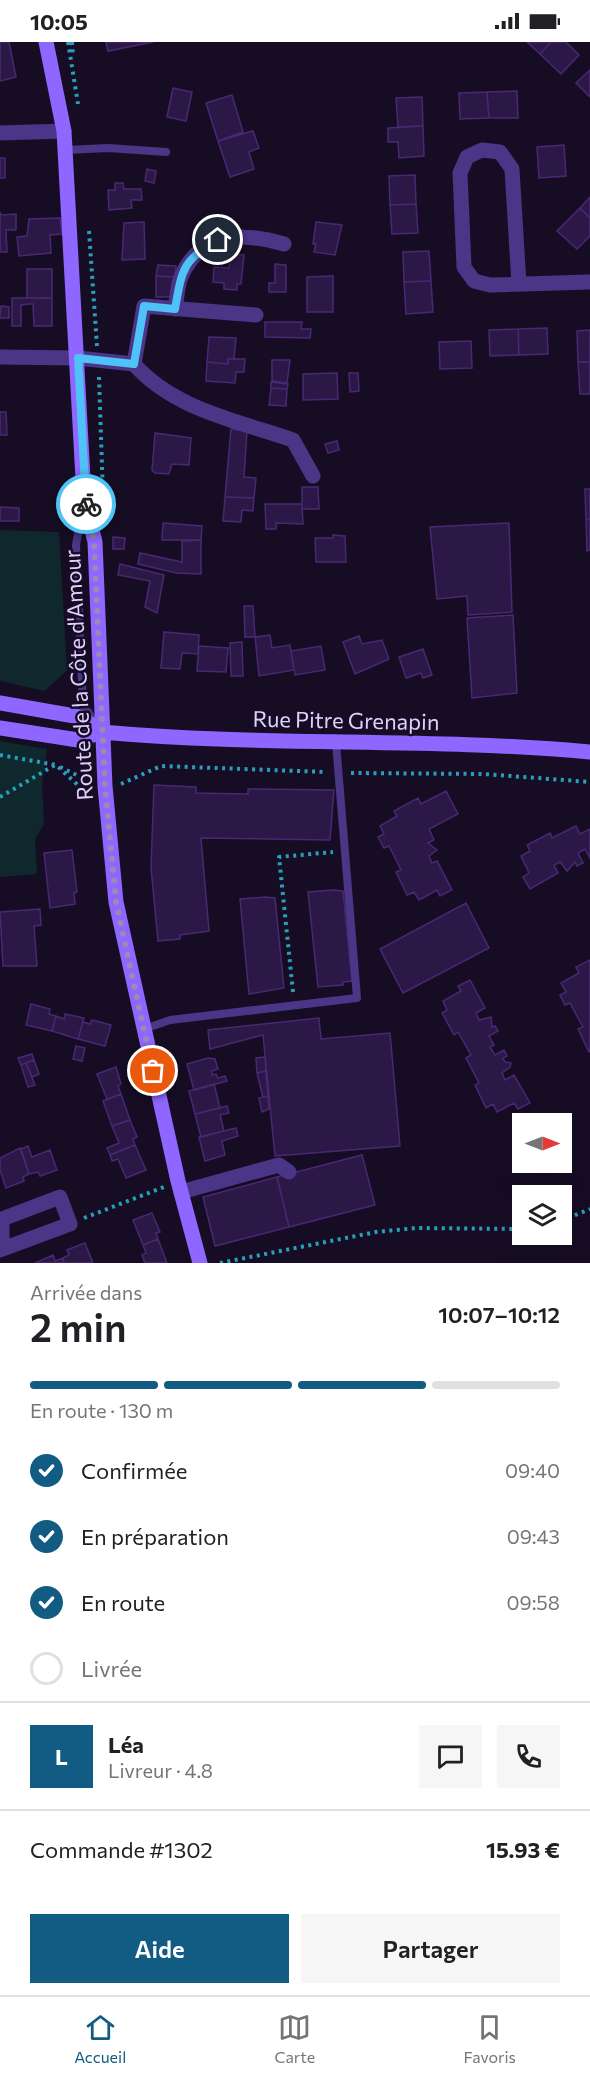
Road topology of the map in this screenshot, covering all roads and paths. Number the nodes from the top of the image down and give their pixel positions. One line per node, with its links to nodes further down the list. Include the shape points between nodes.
1 (46, 42): 2 (main road, Route de la Côte d'Amour)
2 (64, 131): 3 (street); 4 (main road, Route de la Côte d'Amour)
3 (0, 133)
4 (66, 150): 5 (lane); 12 (main road, Route de la Côte d'Amour)
5 (166, 152)
6 (284, 244): 9 (street, via 255,236 218,240 194,254 180,279)
7 (590, 282): 8 (street)
8 (519, 284): 8 (street, via 474,281 464,267 460,172 467,157 482,150 500,152 512,169)
9 (175, 309): 10 (street); 13 (street, via 144,306)
10 (256, 315)
11 (0, 357): 12 (street)
12 (78, 358): 13 (street); 17 (main road, Route de la Côte d'Amour, via 84,497 94,542)
13 (134, 364): 14 (street, via 149,381 192,405 293,440)
14 (313, 476)
15 (0, 703): 17 (main road, Rue Pitre Grenapin, via 80,717)
16 (0, 728): 17 (main road, Rue Pitre Grenapin, via 78,740)
17 (102, 732): 18 (main road, Rue Pitre Grenapin); 29 (main road, Route de la Côte d'Amour, via 116,902)
18 (336, 743): 19 (main road, Rue Pitre Grenapin, via 494,745); 21 (lane)
19 (590, 753)
20 (0, 755): 24 (path, via 56,765)
21 (338, 773): 22 (path, via 484,774); 23 (path, via 161,766); 25 (lane)
22 (590, 782)
23 (120, 785)
24 (0, 797)
25 (345, 851): 26 (lane, via 357,998); 26 (path, via 279,857)
26 (295, 1005): 27 (lane, via 170,1020)
27 (153, 1026)
28 (289, 1172): 29 (street, via 279,1165)
29 (179, 1187): 32 (path); 35 (main road, Route de la Côte d'Amour)
30 (590, 1209): 31 (path)
31 (572, 1216)
32 (70, 1224): 34 (street); 34 (street, via 60,1197 3,1218)
33 (512, 1229): 36 (path, via 416,1228 376,1232)
34 (1, 1249)
35 (200, 1263)
36 (220, 1263)

